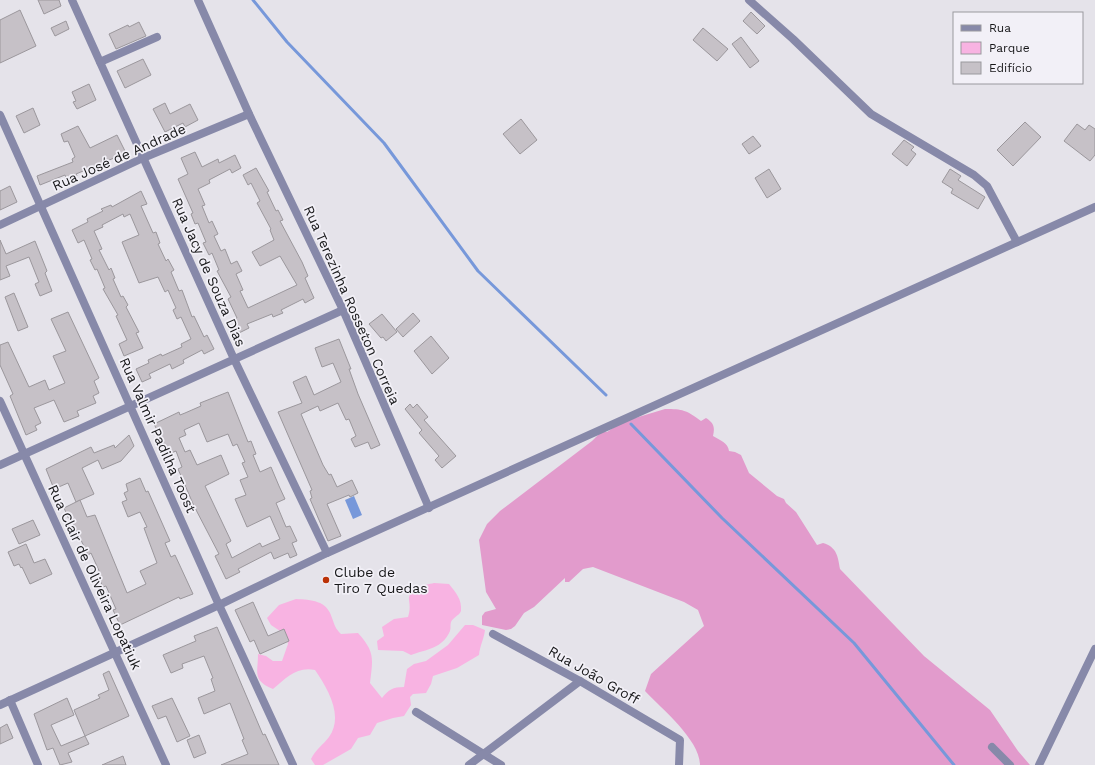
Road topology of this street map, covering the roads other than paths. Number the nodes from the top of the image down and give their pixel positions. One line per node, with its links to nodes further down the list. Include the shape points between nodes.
1 (72, 0): 5 (street, Rua Jacy de Souza Dias)
2 (198, 0): 6 (street, Rua Terezinha Rosseton Correia)
3 (748, 0): 12 (street, via 793,39 870,114 974,174 987,186)
4 (156, 37): 5 (street)
5 (100, 62): 8 (street, Rua Jacy de Souza Dias)
6 (249, 114): 8 (street, Rua José de Andrade); 13 (street, Rua Terezinha Rosseton Correia)
7 (0, 115): 9 (street, Rua Valmir Padilha Toost)
8 (143, 158): 9 (street, Rua José de Andrade); 14 (street, Rua Jacy de Souza Dias)
9 (41, 206): 11 (street, Rua José de Andrade); 16 (street, Rua Valmir Padilha Toost)
10 (1095, 207): 12 (street)
11 (0, 225)
12 (1017, 242): 19 (street)
13 (343, 310): 14 (street); 19 (street, Rua Terezinha Rosseton Correia)
14 (234, 359): 16 (street); 20 (street, Rua Jacy de Souza Dias)
15 (0, 401): 17 (street, Rua Clair de Oliveira Lopatiuk)
16 (131, 406): 17 (street); 21 (street, Rua Valmir Padilha Toost)
17 (24, 454): 18 (street); 24 (street, Rua Clair de Oliveira Lopatiuk)
18 (0, 465)
19 (428, 508): 20 (street)
20 (327, 553): 21 (street)
21 (219, 605): 24 (street); 33 (street, Rua Valmir Padilha Toost)
22 (494, 634): 25 (street, Rua João Groff)
23 (1095, 648): 38 (street)
24 (116, 652): 26 (street); 32 (street, Rua Clair de Oliveira Lopatiuk)
25 (580, 681): 30 (street); 36 (street, Rua João Groff, via 680,740)
26 (10, 700): 27 (street); 31 (street)
27 (0, 705)
28 (416, 712): 30 (street)
29 (992, 747): 37 (street)
30 (483, 754): 34 (street); 35 (street)
31 (38, 765)
32 (166, 765)
33 (293, 765)
34 (469, 765)
35 (501, 765)
36 (680, 765)
37 (1010, 765)
38 (1039, 765)

